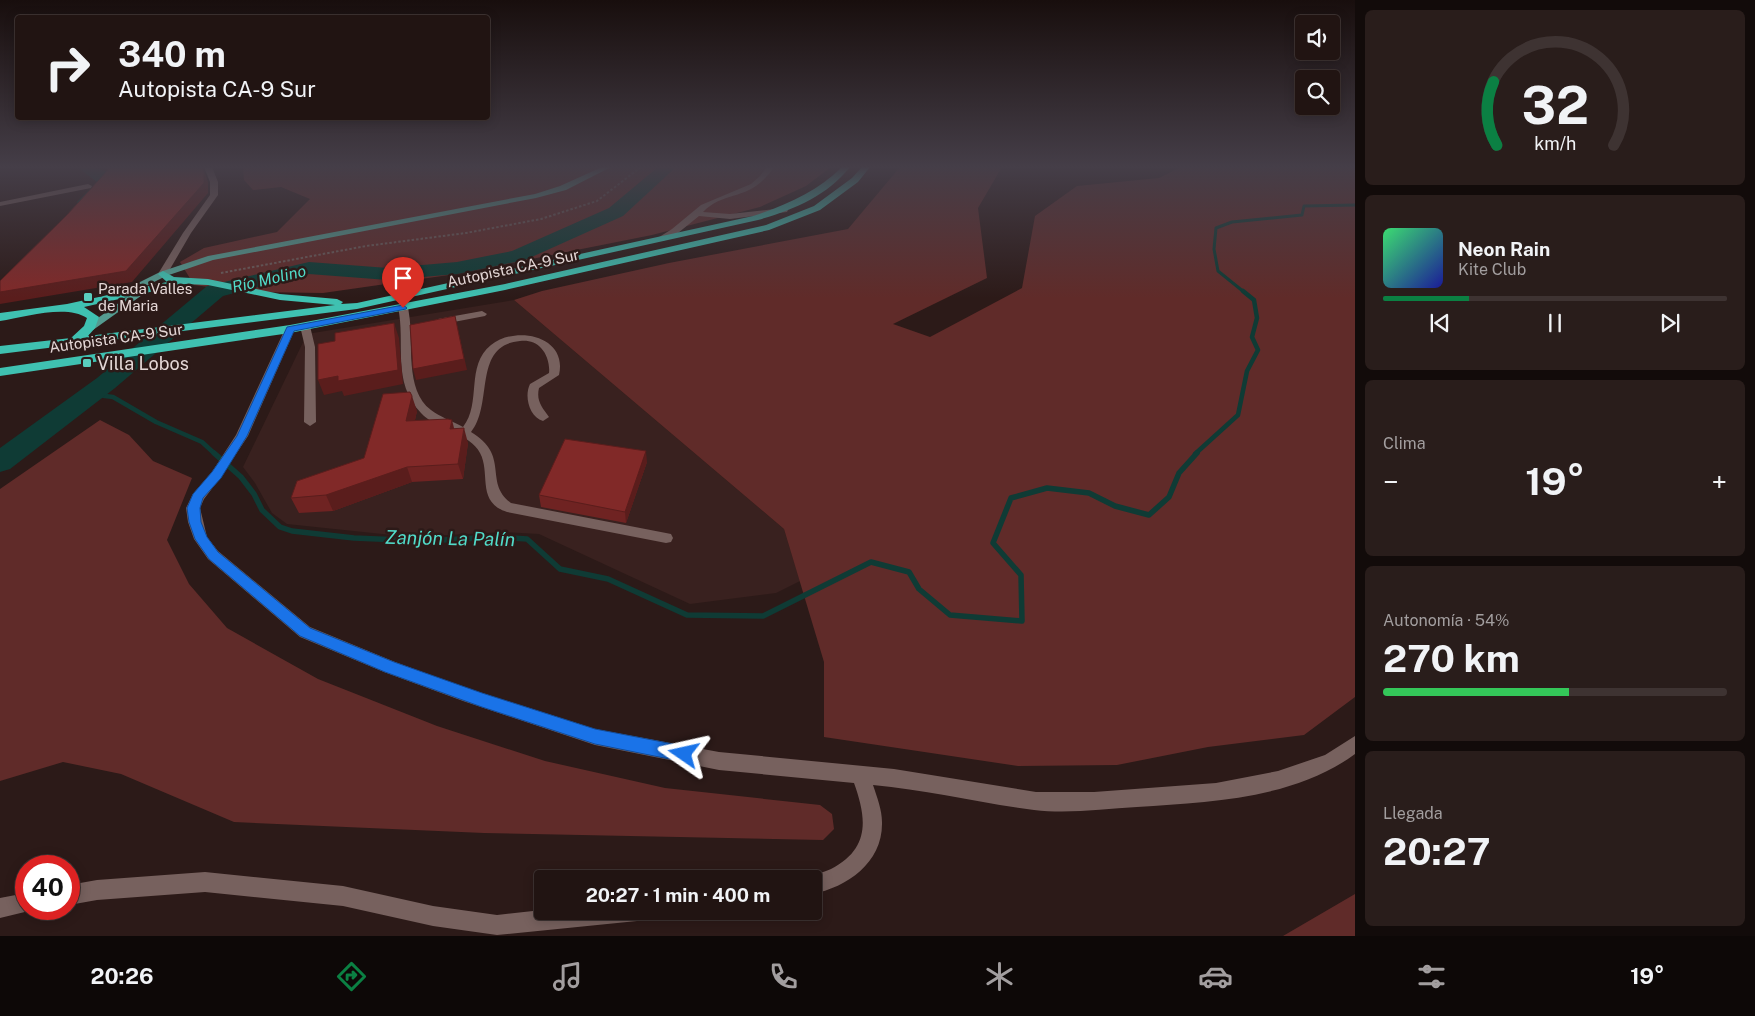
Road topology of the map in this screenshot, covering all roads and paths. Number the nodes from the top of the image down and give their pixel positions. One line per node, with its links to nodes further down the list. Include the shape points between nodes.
1 (203, 211): 10 (street)
2 (459, 211): 10 (main road, via 211,258)
3 (567, 211): 12 (path, via 466,233 366,246 214,274)
4 (700, 211): 8 (street)
5 (778, 211): 8 (street, via 713,218)
6 (781, 211): 9 (highway, Autopista CA-9 Sur)
7 (810, 211): 16 (highway, Autopista CA-9 Sur, via 769,227)
8 (697, 213): 9 (street)
9 (660, 239): 11 (highway, Autopista CA-9 Sur)
10 (163, 274): 12 (highway, via 170,280); 13 (main road); 14 (main road)
11 (472, 281): 12 (highway, via 343,302); 23 (highway, Autopista CA-9 Sur, via 337,309)
12 (189, 282): 13 (highway)
13 (143, 290): 14 (highway); 21 (main road)
14 (118, 296): 15 (highway)
15 (67, 307): 18 (highway); 21 (highway, via 89,312 93,322)
16 (403, 308): 19 (highway, Autopista CA-9 Sur); 20 (street)
17 (482, 314): 20 (street)
18 (5, 316)
19 (305, 326): 22 (highway, Autopista CA-9 Sur); 26 (street, via 314,346)
20 (416, 327): 27 (street, via 405,360 407,376 426,412)
21 (89, 328): 24 (highway, via 64,347)
22 (290, 329): 24 (highway, Autopista CA-9 Sur); 30 (street, via 242,436 198,497 194,508 201,539 213,555 305,632 462,694 595,736 720,761)
23 (0, 350)
24 (0, 370)
25 (543, 416): 27 (street, via 533,405 531,394 534,386 554,375 552,354 535,338 524,337 495,347 488,355 480,378 476,416)
26 (310, 422)
27 (463, 434): 28 (street, via 483,447 488,457 496,501 507,507)
28 (666, 538)
29 (1355, 744): 30 (street, via 1330,762 1278,780 1216,792 1111,800 1036,801)
30 (860, 774): 31 (street, via 874,829 868,850 831,881)
31 (822, 882)
32 (80, 893): 35 (street, via 205,882 343,896 433,916 497,925)
33 (15, 905): 34 (street)
34 (0, 908)
35 (547, 920)

